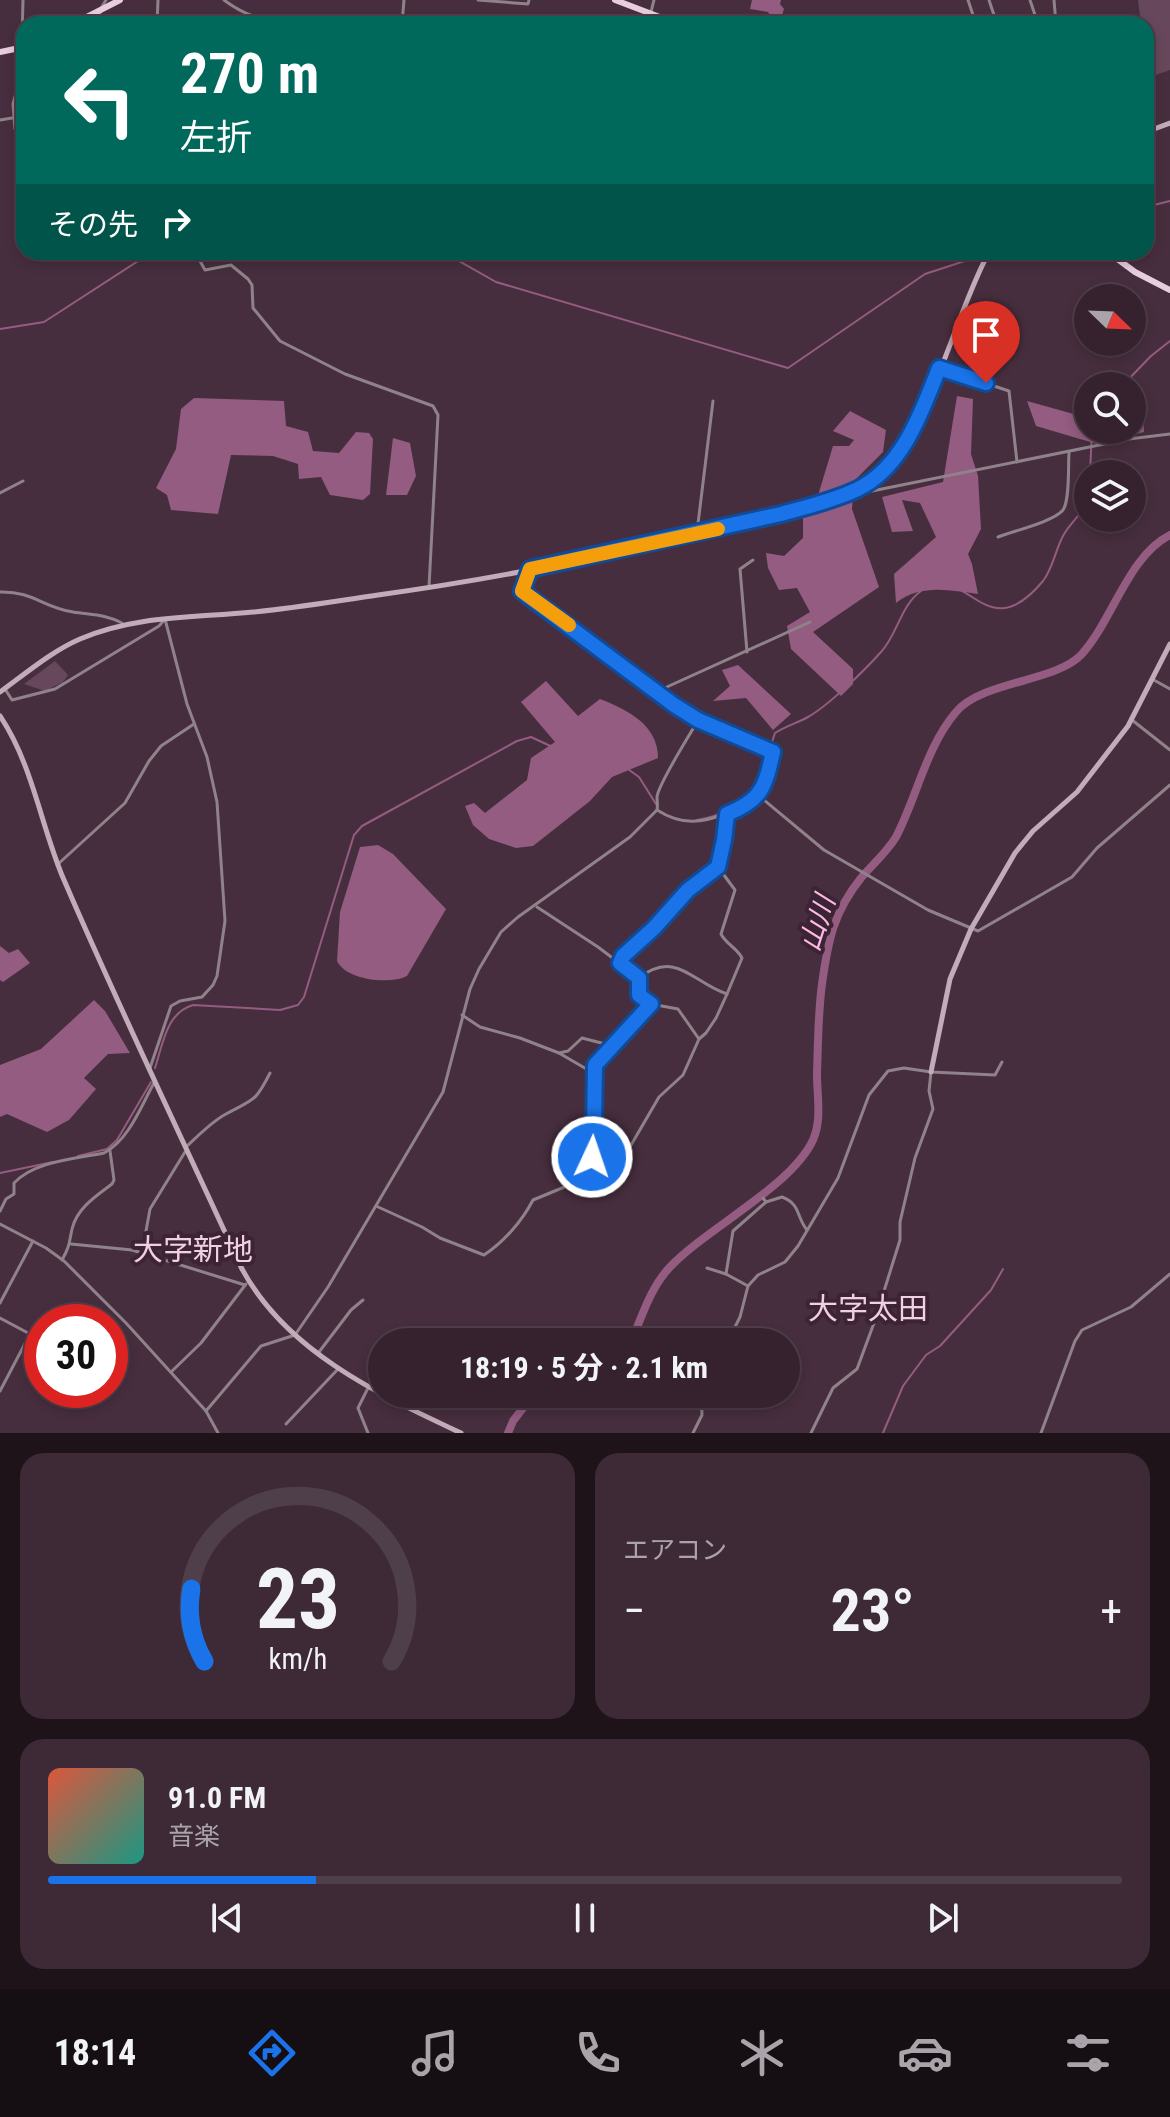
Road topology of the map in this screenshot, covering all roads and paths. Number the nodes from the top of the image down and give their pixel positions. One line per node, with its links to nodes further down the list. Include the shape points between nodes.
1 (106, 0): 9 (street)
2 (120, 0): 9 (main road)
3 (224, 0): 13 (street)
4 (478, 0): 5 (street)
5 (529, 0)
6 (615, 0): 10 (main road)
7 (654, 0): 10 (street)
8 (1054, 0): 15 (street)
9 (100, 10): 11 (main road); 12 (street)
10 (651, 14): 14 (main road)
11 (88, 16)
12 (100, 16)
13 (255, 16)
14 (656, 16)
15 (1055, 16)
16 (16, 87): 17 (street)
17 (14, 118): 18 (street); 19 (street)
18 (0, 120)
19 (16, 129)
20 (199, 260): 36 (street, via 205,270 231,265 245,274 252,285 253,308 280,341 345,374 436,409)
21 (986, 260): 24 (street)
22 (1119, 260): 23 (main road)
23 (1170, 290)
24 (939, 368): 28 (street, via 1009,391); 30 (street, via 906,440)
25 (713, 401): 32 (street)
26 (1170, 434): 27 (street)
27 (1069, 453): 28 (street); 33 (street, via 1063,510)
28 (1017, 463): 30 (street, via 872,491)
29 (23, 481): 31 (street)
30 (859, 489): 32 (street)
31 (0, 494)
32 (696, 535): 35 (street)
33 (998, 537)
34 (753, 560): 42 (street, via 740,569)
35 (530, 569): 36 (street); 46 (street, via 522,591)
36 (429, 587): 38 (street)
37 (0, 592): 40 (street, via 28,594 72,612 99,613)
38 (165, 619): 40 (street); 45 (street, via 55,689 12,700); 50 (street)
39 (810, 622): 42 (street)
40 (125, 624): 45 (street, via 76,641)
41 (1170, 644): 43 (street)
42 (747, 652): 46 (street)
43 (1152, 679): 44 (street); 49 (street)
44 (1170, 689)
45 (2, 691)
46 (658, 691): 48 (street)
47 (0, 716): 56 (street, via 21,755)
48 (698, 720): 53 (street, via 773,752); 54 (street, via 665,777)
49 (1132, 720): 51 (street); 59 (street, via 1077,792 1015,853)
50 (194, 724): 56 (street, via 161,746 125,803); 69 (street, via 217,802 225,921 213,985 202,997 171,1006)
51 (1170, 750)
52 (1170, 785): 59 (street, via 1097,848 1072,877 978,931)
53 (758, 795): 55 (street); 59 (street, via 824,850)
54 (657, 810): 55 (street, via 689,823); 58 (street, via 630,837)
55 (727, 814): 57 (street)
56 (57, 865): 69 (street)
57 (718, 867): 60 (street, via 688,890); 62 (street, via 735,890 721,934 742,958)
58 (536, 906): 60 (street); 64 (street, via 509,924 492,944)
59 (971, 929): 70 (street, via 950,979)
60 (620, 963): 61 (street)
61 (639, 978): 62 (street, via 650,969 676,967); 63 (street, via 639,995)
62 (727, 994): 65 (street)
63 (651, 1004): 65 (street, via 678,1009); 66 (street)
64 (462, 1015): 67 (street, via 480,1027); 77 (street, via 443,1092)
65 (699, 1039): 76 (street, via 683,1075 659,1097 620,1164)
66 (614, 1046): 67 (street, via 582,1038); 72 (street, via 595,1065)
67 (559, 1053): 72 (street)
68 (1002, 1062): 70 (street, via 995,1075)
69 (150, 1068): 73 (street)
70 (931, 1072): 80 (street, via 897,1069 879,1081 859,1117 838,1178); 108 (street, via 933,1109 915,1158 900,1240 874,1323 857,1369 833,1388)
71 (270, 1073): 74 (street, via 248,1106 225,1115)
72 (595, 1074): 76 (street, via 590,1146)
73 (156, 1080): 74 (street); 75 (street)
74 (187, 1148): 83 (street, via 150,1209); 88 (street)
75 (110, 1150): 78 (street, via 21,1176); 82 (street, via 114,1180 85,1205 72,1228)
76 (602, 1174): 77 (street, via 533,1200 518,1225 484,1255)
77 (376, 1206): 94 (street)
78 (0, 1211)
79 (0, 1224): 81 (street)
80 (807, 1230): 86 (street, via 792,1201 764,1200 733,1231); 89 (street, via 785,1262)
81 (33, 1241): 84 (street); 91 (street)
82 (71, 1244): 83 (street); 84 (street)
83 (142, 1253): 88 (street)
84 (62, 1260): 97 (street)
85 (707, 1268): 86 (street)
86 (726, 1274): 89 (street)
87 (1170, 1274): 109 (street, via 1131,1307 1082,1330)
88 (247, 1284): 94 (street); 97 (street)
89 (748, 1286): 93 (street)
90 (363, 1300): 95 (street)
91 (0, 1303)
92 (0, 1318): 99 (street, via 30,1334)
93 (734, 1328)
94 (295, 1335): 95 (street); 102 (street, via 261,1346)
95 (318, 1353): 96 (street)
96 (339, 1368): 98 (street); 103 (street)
97 (171, 1372): 102 (street)
98 (368, 1388): 105 (street, via 358,1408)
99 (0, 1391)
100 (409, 1408): 106 (street)
101 (702, 1408): 107 (street)
102 (206, 1411): 104 (street)
103 (286, 1424)
104 (218, 1433)
105 (368, 1433)
106 (461, 1433)
107 (693, 1433)
108 (811, 1433)
109 (1041, 1433)

